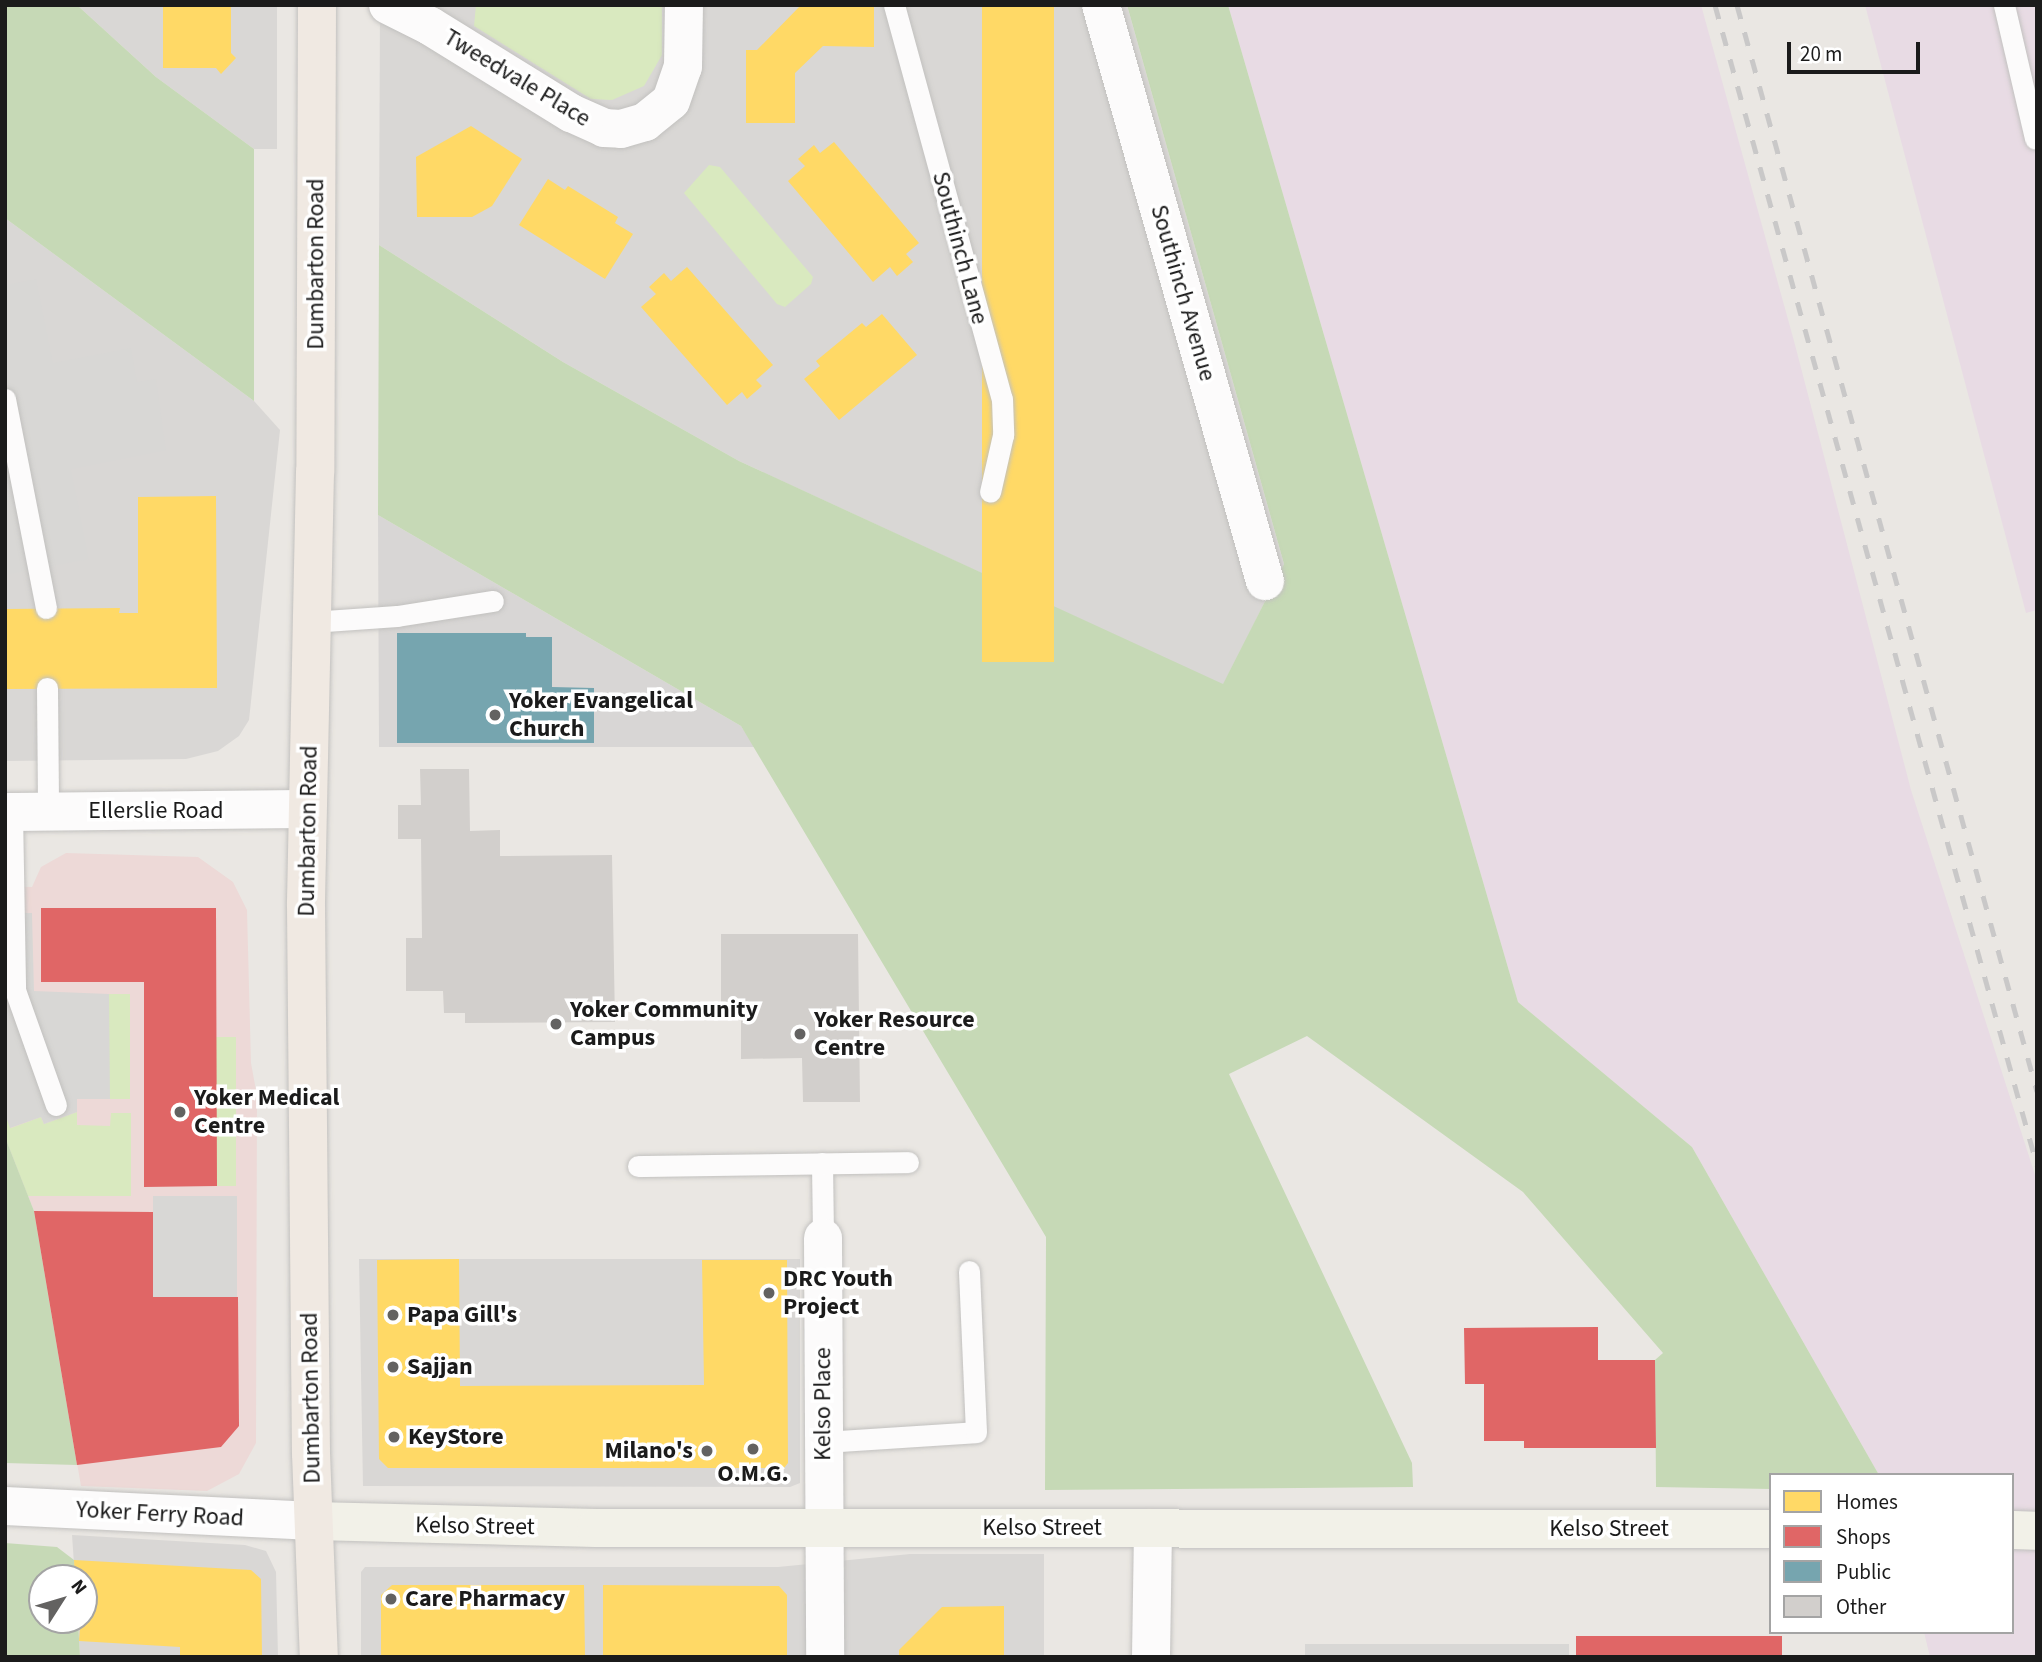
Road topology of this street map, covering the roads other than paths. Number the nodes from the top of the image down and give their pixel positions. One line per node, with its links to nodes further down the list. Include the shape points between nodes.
1 (317, 5): 13 (main road, Dumbarton Road)
2 (388, 5): 3 (street, Tweedvale Place, via 580,118 621,129 645,122 671,101 683,67)
3 (684, 5)
4 (894, 5): 9 (lane, Southinch Lane, via 1002,399 1003,435)
5 (1101, 5): 10 (street, Southinch Avenue)
6 (2004, 5): 7 (lane)
7 (2035, 138)
8 (5, 399): 12 (lane)
9 (990, 492)
10 (1265, 581)
11 (493, 601): 13 (lane, via 397,616)
12 (46, 608)
13 (311, 622): 15 (main road, Dumbarton Road)
14 (47, 688): 16 (lane)
15 (307, 810): 16 (street, Ellerslie Road); 25 (main road, Dumbarton Road)
16 (22, 812): 17 (lane, via 15,990)
17 (56, 1105)
18 (908, 1162): 19 (lane)
19 (822, 1163): 20 (lane); 21 (lane)
20 (638, 1166)
21 (822, 1238): 23 (street, Kelso Place)
22 (969, 1271): 23 (lane, via 976,1432)
23 (823, 1442): 26 (street, Kelso Place)
24 (5, 1506): 25 (street, Yoker Ferry Road)
25 (314, 1521): 26 (street, Kelso Street); 31 (main road, Dumbarton Road)
26 (824, 1527): 27 (street, Kelso Street); 32 (street, Kelso Place)
27 (1153, 1528): 28 (street, Kelso Street); 33 (street)
28 (1769, 1529)
29 (2014, 1530): 30 (street)
30 (2037, 1531)
31 (318, 1657)
32 (825, 1657)
33 (1151, 1657)

